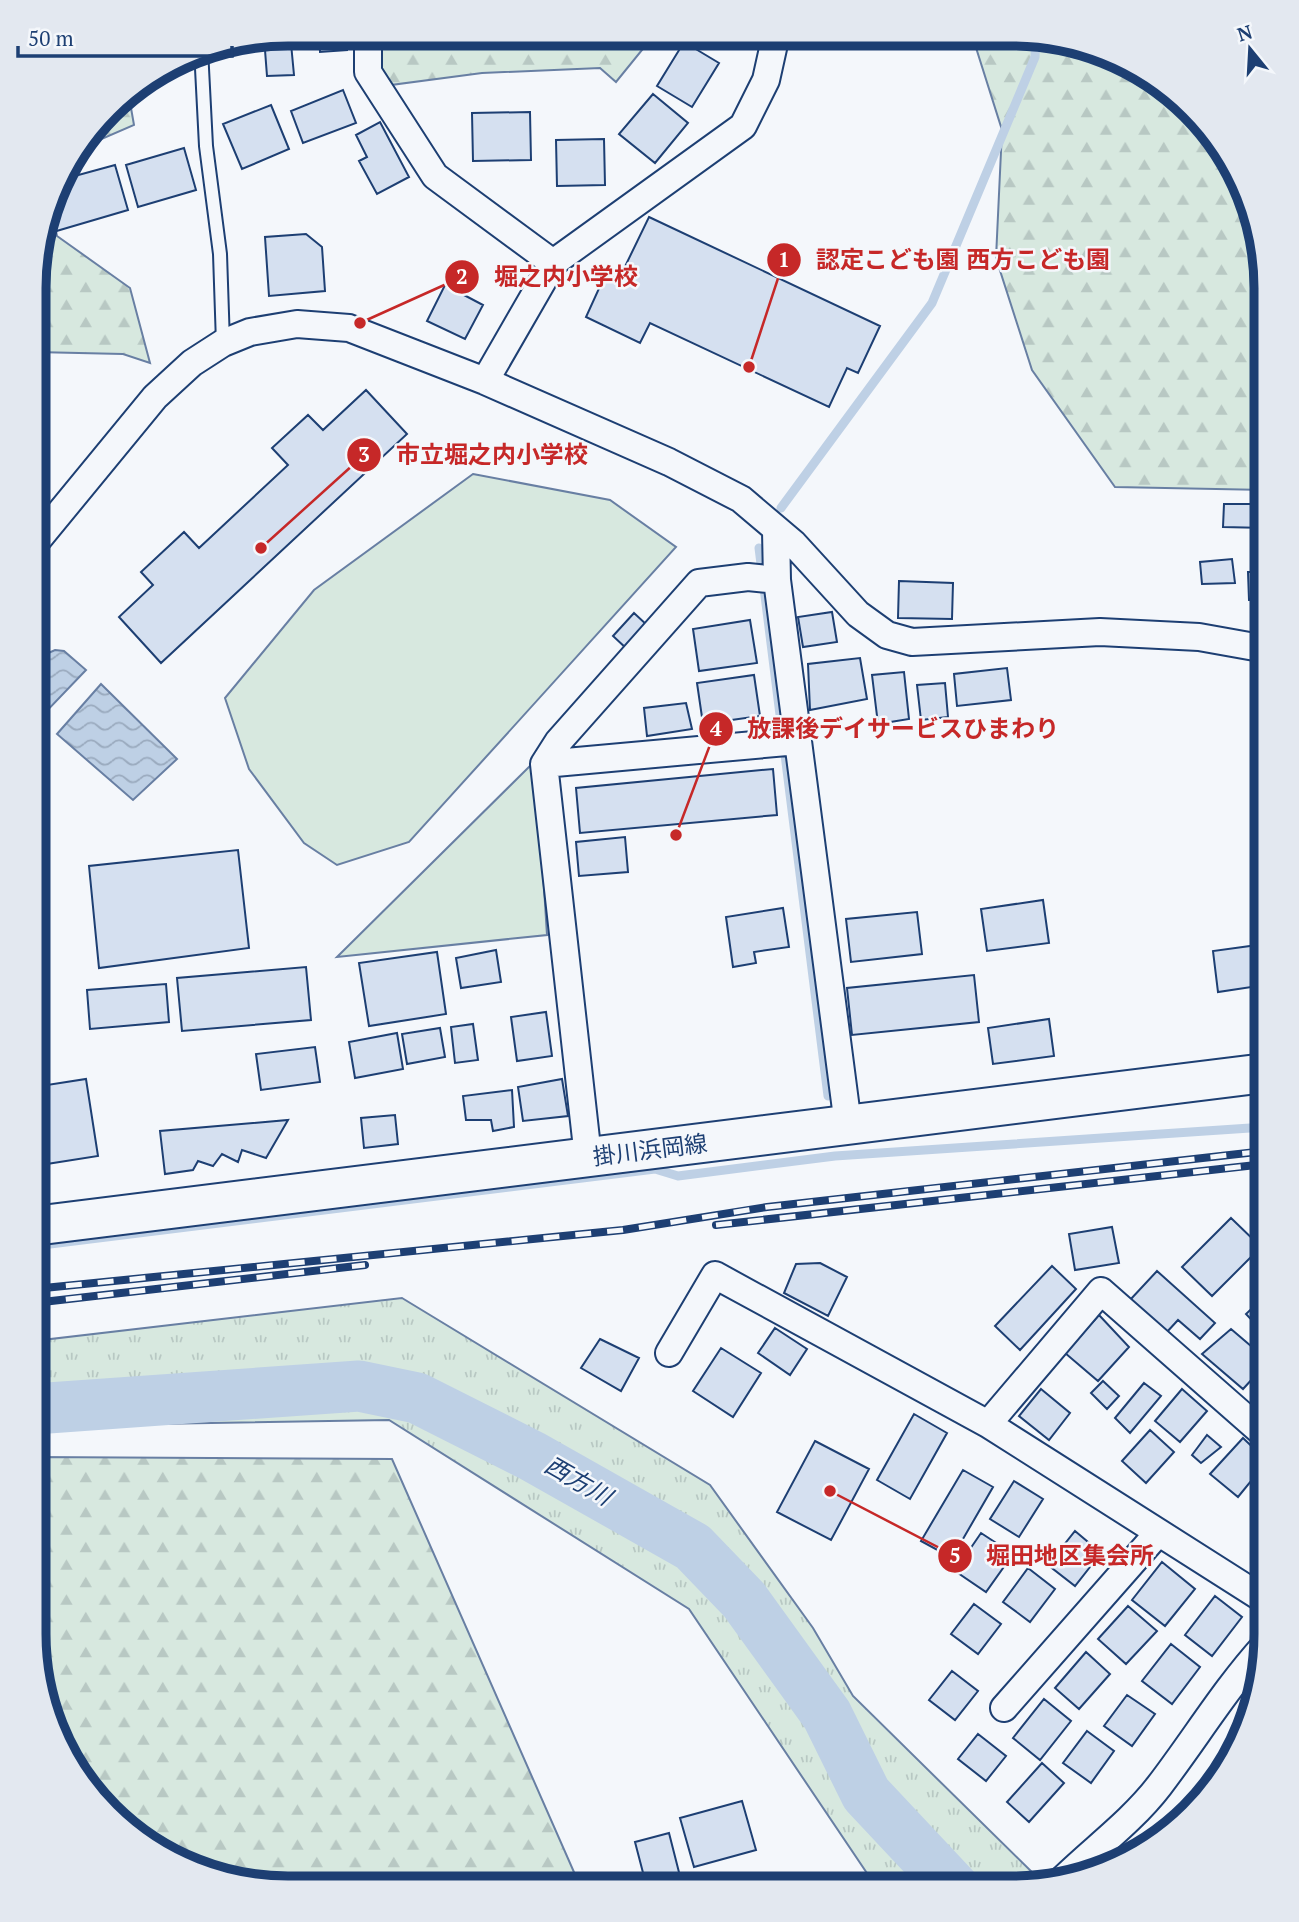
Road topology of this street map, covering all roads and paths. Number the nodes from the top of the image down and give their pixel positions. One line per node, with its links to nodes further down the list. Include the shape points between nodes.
1 (368, 46): 4 (street, via 368,72 435,176)
2 (774, 46): 4 (street, via 766,80 743,126)
3 (202, 61): 5 (lane, via 206,146 220,254)
4 (553, 263): 6 (street)
5 (223, 343): 6 (street, via 250,332 297,324 349,328); 7 (street, via 192,363 155,397)
6 (485, 381): 8 (street, via 669,461 741,499)
7 (46, 530)
8 (776, 531): 9 (street); 10 (street, via 794,544 858,614 887,635 912,642 1100,632 1199,637)
9 (768, 579): 11 (street); 12 (street, via 699,583 558,742)
10 (1254, 647)
11 (797, 742): 12 (street); 14 (street)
12 (544, 764): 15 (street)
13 (1253, 1074): 14 (main road, 掛川浜岡線)
14 (848, 1125): 15 (main road, 掛川浜岡線)
15 (588, 1157): 16 (main road, 掛川浜岡線)
16 (46, 1225)
17 (669, 1353): 18 (street, via 715,1275)
18 (988, 1424): 19 (street, via 1101,1291); 20 (street)
19 (1253, 1425)
20 (1158, 1533): 21 (street); 23 (street)
21 (1253, 1593)
22 (1252, 1661): 24 (street, via 1202,1722 1158,1787)
23 (1004, 1708)
24 (1076, 1868)

